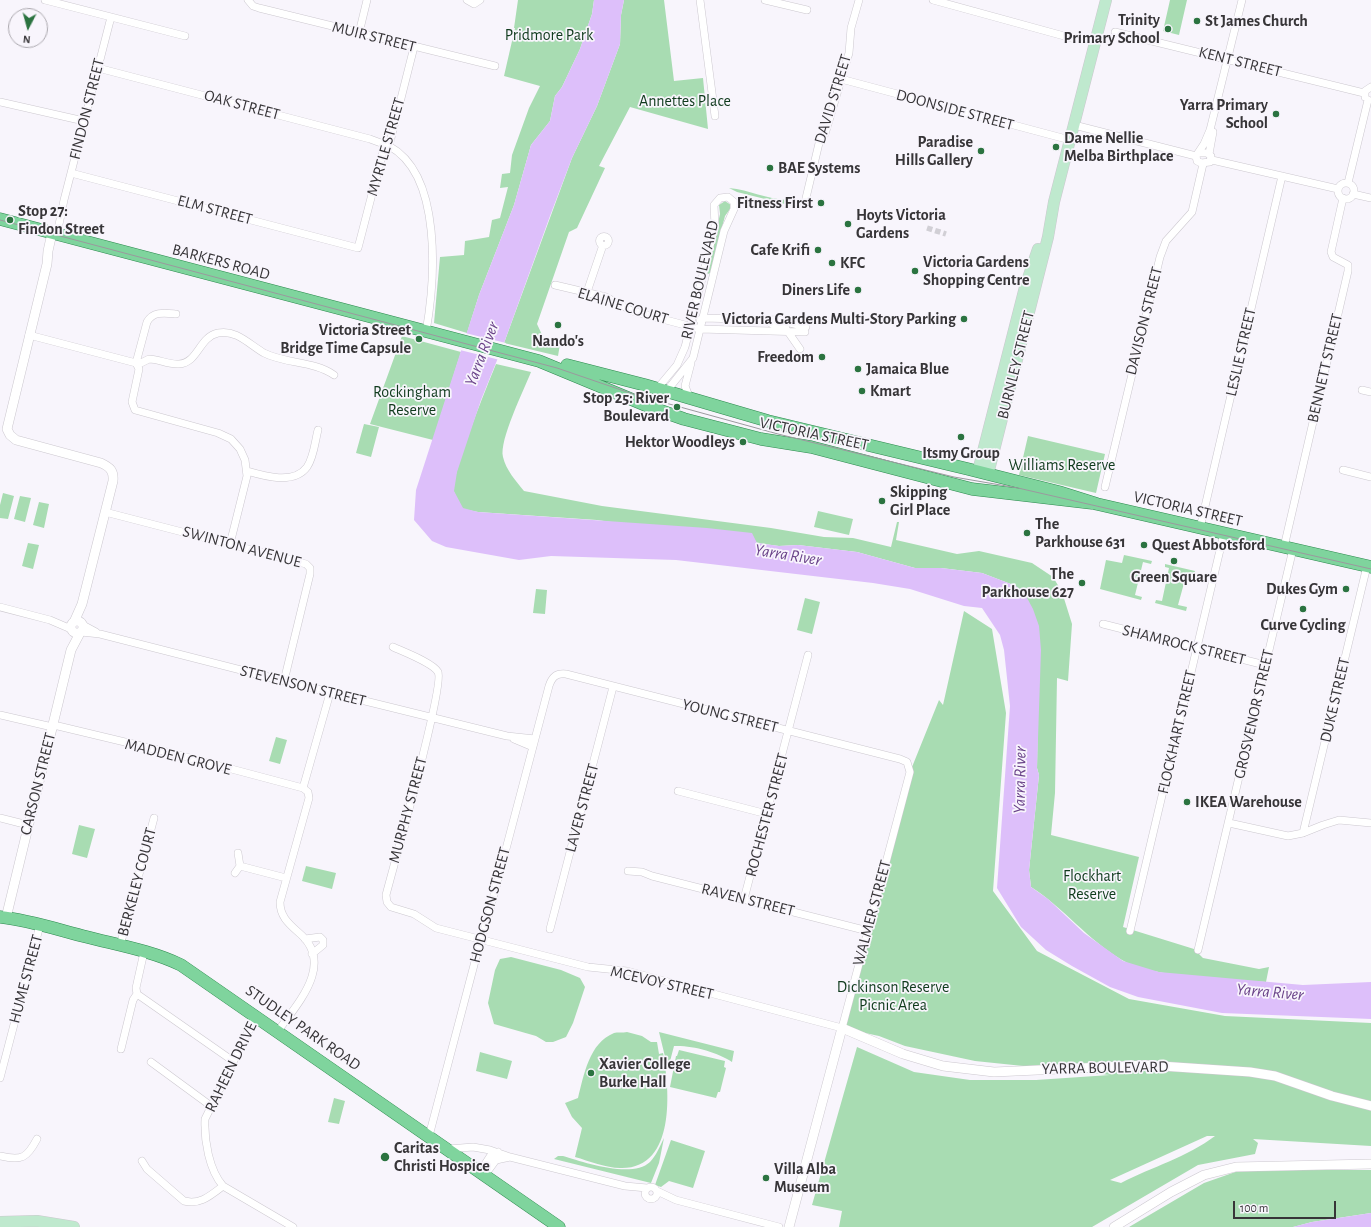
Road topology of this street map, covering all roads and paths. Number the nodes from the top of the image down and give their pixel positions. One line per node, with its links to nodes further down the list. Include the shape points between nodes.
1 (45, 0): 15 (street)
2 (248, 0): 17 (street, MUIR STREET, via 253,6)
3 (367, 0): 17 (street)
4 (467, 0): 5 (street, via 474,4)
5 (480, 0)
6 (700, 0): 30 (street)
7 (766, 0): 13 (street)
8 (859, 0): 24 (street, DAVID STREET, via 851,28 849,53)
9 (933, 0): 19 (street, via 1075,39)
10 (1106, 0): 19 (main road, BURNLEY STREET)
11 (1242, 0): 21 (street)
12 (1246, 0): 21 (street)
13 (775, 1): 14 (street)
14 (807, 10)
15 (111, 17): 18 (street); 23 (street, FINDON STREET)
16 (1115, 32): 21 (street, KENT STREET)
17 (359, 33): 20 (street, MUIR STREET)
18 (185, 36)
19 (1096, 39): 32 (main road, BURNLEY STREET)
20 (414, 47): 22 (street, MUIR STREET); 34 (street, MYRTLE STREET)
21 (1229, 59): 26 (street, KENT STREET); 29 (street)
22 (495, 66)
23 (98, 68): 31 (street, FINDON STREET); 34 (street, OAK STREET)
24 (841, 79): 33 (street, DOONSIDE STREET); 43 (street, DAVID STREET, via 825,134 820,139)
25 (1371, 87): 26 (street)
26 (1364, 93): 27 (street)
27 (1370, 101): 40 (street)
28 (0, 102): 31 (street)
29 (1217, 108): 35 (street, via 1207,138); 36 (street)
30 (715, 116)
31 (83, 124): 38 (street, FINDON STREET)
32 (1074, 125): 33 (main road, BURNLEY STREET); 35 (street)
33 (1070, 140): 53 (main road, BURNLEY STREET, via 1048,237)
34 (387, 145): 49 (street, MYRTLE STREET); 65 (street, via 400,152 413,167 426,201 433,257)
35 (1198, 154): 36 (street); 37 (street, via 1197,161)
36 (1210, 157): 37 (street, via 1209,164); 39 (street)
37 (1203, 164): 84 (street, DAVISON STREET, via 1192,212 1166,241 1160,257)
38 (71, 173): 47 (street, FINDON STREET); 49 (street, ELM STREET)
39 (1282, 176): 41 (street); 88 (street, LESLIE STREET)
40 (1348, 183): 41 (street, via 1343,183); 42 (street, via 1353,187)
41 (1338, 189): 44 (street)
42 (1353, 194): 44 (street); 45 (street)
43 (806, 198)
44 (1344, 198): 91 (street, BENNETT STREET, via 1331,252 1333,257 1348,265 1348,271)
45 (1371, 198)
46 (0, 219): 47 (main road, BARKERS ROAD)
47 (55, 234): 65 (main road, BARKERS ROAD); 66 (street)
48 (603, 245): 54 (street)
49 (358, 248)
50 (702, 280): 51 (street); 51 (street, RIVER BOULEVARD, via 716,224 714,204 719,198 728,197 734,202 734,209 724,231); 55 (street, RIVER BOULEVARD)
51 (711, 283): 56 (street, RIVER BOULEVARD)
52 (556, 285): 54 (street, ELAINE COURT)
53 (1030, 288): 71 (main road, BURNLEY STREET); 72 (main road, BURNLEY STREET)
54 (587, 292): 61 (street, ELAINE COURT, via 611,299 632,310)
55 (698, 300): 56 (street); 61 (street, RIVER BOULEVARD)
56 (706, 302): 58 (street, RIVER BOULEVARD)
57 (176, 314): 70 (street, via 150,317)
58 (703, 318): 59 (street); 61 (street); 62 (street, RIVER BOULEVARD)
59 (752, 319): 60 (street); 63 (street)
60 (766, 320): 64 (street, via 772,324 783,325); 64 (street, via 780,320 805,329)
61 (691, 326): 62 (street, ELAINE COURT); 74 (street, RIVER BOULEVARD, via 681,358)
62 (700, 329): 63 (street, ELAINE COURT); 68 (street, RIVER BOULEVARD)
63 (752, 330): 64 (street, ELAINE COURT)
64 (786, 330): 67 (street)
65 (430, 333): 69 (main road, VICTORIA STREET)
66 (29, 336): 70 (street); 87 (street, CARSON STREET, via 7,429 10,435 20,441 101,463 110,469 113,472 113,481)
67 (800, 349)
68 (693, 358): 74 (street, RIVER BOULEVARD); 77 (street, RIVER BOULEVARD, via 685,386)
69 (539, 361): 74 (main road, VICTORIA STREET, via 580,368); 78 (main road, VICTORIA STREET)
70 (136, 364): 73 (street, via 149,358 183,364 193,357 208,337 221,332 240,338 272,356 324,369); 81 (street, via 139,372 132,402 135,410 225,436 240,448)
71 (1003, 370): 72 (main road); 82 (main road, BURNLEY STREET)
72 (1014, 374): 82 (main road, BURNLEY STREET)
73 (334, 375)
74 (661, 390): 77 (main road, VICTORIA STREET); 78 (main road)
75 (1362, 390): 76 (street)
76 (1371, 392)
77 (690, 399): 82 (main road, VICTORIA STREET, via 768,421)
78 (647, 406): 85 (main road, VICTORIA STREET, via 678,418 755,438 811,448)
79 (318, 430): 81 (street, via 310,461 301,472 284,478)
80 (1343, 470): 83 (street)
81 (247, 471): 90 (street)
82 (983, 473): 85 (main road); 86 (main road, VICTORIA STREET)
83 (1371, 477)
84 (1105, 487)
85 (978, 490): 86 (main road, VICTORIA STREET)
86 (1092, 503): 88 (main road, VICTORIA STREET)
87 (105, 512): 90 (street, SWINTON AVENUE); 95 (street, CARSON STREET)
88 (1200, 528): 89 (main road, VICTORIA STREET)
89 (1224, 533): 91 (main road, VICTORIA STREET); 97 (street, FLOCKHART STREET)
90 (230, 544): 101 (street, SWINTON AVENUE, via 303,562 310,568)
91 (1288, 548): 92 (main road, VICTORIA STREET); 99 (street, GROSVENOR STREET)
92 (1369, 567): 120 (street, DUKE STREET)
93 (0, 607): 95 (street, STEVENSON STREET)
94 (1103, 624): 97 (street, SHAMROCK STREET)
95 (77, 627): 101 (street, STEVENSON STREET); 106 (street, CARSON STREET)
96 (393, 647): 105 (street, MURPHY STREET, via 438,672 439,682)
97 (1196, 647): 99 (street, SHAMROCK STREET); 132 (street, FLOCKHART STREET)
98 (808, 655): 107 (street, ROCHESTER STREET)
99 (1265, 665): 117 (street, GROSVENOR STREET)
100 (554, 676): 102 (street, YOUNG STREET, via 563,674); 109 (street, HODGSON STREET)
101 (284, 681): 103 (street, STEVENSON STREET)
102 (613, 686): 107 (street, YOUNG STREET); 130 (street, LAVER STREET)
103 (330, 693): 105 (street, STEVENSON STREET); 112 (street)
104 (0, 715): 106 (street, MADDEN GROVE)
105 (432, 718): 108 (street, STEVENSON STREET); 127 (street, MURPHY STREET, via 386,895)
106 (52, 726): 112 (street, MADDEN GROVE, via 175,754); 119 (street, CARSON STREET)
107 (789, 730): 111 (street, YOUNG STREET); 114 (street, ROCHESTER STREET)
108 (507, 736): 109 (street, STEVENSON STREET); 110 (street, STEVENSON STREET)
109 (535, 739): 110 (street, HODGSON STREET)
110 (533, 747): 134 (street, HODGSON STREET)
111 (907, 762): 131 (street, WALMER STREET, via 910,772)
112 (303, 788): 125 (street, via 308,792 309,798)
113 (678, 791): 114 (street)
114 (767, 814): 126 (street, ROCHESTER STREET)
115 (0, 818): 119 (street)
116 (154, 818): 135 (street, BERKELEY COURT)
117 (1228, 823): 120 (street, via 1288,836); 136 (street, GROSVENOR STREET)
118 (1371, 824): 120 (street, via 1338,820)
119 (28, 825): 128 (street, CARSON STREET)
120 (1303, 833)
121 (238, 853): 122 (street)
122 (240, 866): 124 (street); 125 (street)
123 (628, 871): 126 (street, RAVEN STREET, via 642,872)
124 (235, 874)
125 (286, 878): 133 (street, via 280,902 282,912 288,923)
126 (744, 899): 131 (street, RAVEN STREET)
127 (387, 902): 134 (street, MCEVOY STREET, via 391,907 418,916 432,926)
128 (3, 918): 129 (main road, STUDLEY PARK ROAD)
129 (40, 925): 135 (main road, STUDLEY PARK ROAD); 146 (street, HUME STREET)
130 (550, 929)
131 (868, 931): 141 (street, WALMER STREET)
132 (1130, 931)
133 (305, 939): 138 (street); 138 (street, via 320,937 323,940 323,946)
134 (481, 940): 141 (street, MCEVOY STREET, via 588,967 627,971); 149 (street, HODGSON STREET)
135 (120, 946): 137 (main road, STUDLEY PARK ROAD)
136 (1198, 950)
137 (144, 952): 139 (street); 140 (main road, STUDLEY PARK ROAD, via 181,965)
138 (312, 954): 142 (street, via 314,967 310,986)
139 (137, 994): 143 (street, via 133,1000); 144 (street)
140 (256, 1016): 142 (main road, STUDLEY PARK ROAD); 144 (street, RAHEEN DRIVE)
141 (842, 1028): 148 (street, YARRA BOULEVARD, via 903,1054 951,1067 994,1072 1146,1065 1230,1070 1274,1076); 166 (street, WALMER STREET)
142 (278, 1031): 149 (main road, STUDLEY PARK ROAD)
143 (121, 1049)
144 (233, 1061): 147 (street, RAHEEN DRIVE)
145 (151, 1062): 147 (street)
146 (0, 1078)
147 (211, 1106): 158 (street, RAHEEN DRIVE, via 206,1119 206,1138 214,1174)
148 (1371, 1106)
149 (429, 1136): 151 (main road, STUDLEY PARK ROAD)
150 (37, 1139): 153 (street, via 24,1157 17,1159)
151 (448, 1149): 152 (street, via 473,1147); 157 (main road, STUDLEY PARK ROAD)
152 (498, 1152): 154 (street); 157 (street, via 491,1156)
153 (0, 1156)
154 (510, 1157): 157 (street, via 496,1160); 159 (street)
155 (142, 1160): 158 (street, via 147,1169 184,1201 203,1201)
156 (1371, 1164): 167 (street, via 1236,1167 1204,1175)
157 (483, 1173): 164 (main road, STUDLEY PARK ROAD)
158 (223, 1186): 163 (street, RAHEEN DRIVE)
159 (646, 1192): 160 (street, via 650,1199); 160 (street, via 652,1187)
160 (655, 1195): 165 (street)
161 (0, 1222): 162 (main road, via 37,1221)
162 (74, 1227)
163 (293, 1227)
164 (559, 1227)
165 (779, 1227)
166 (789, 1227)
167 (1114, 1227)

